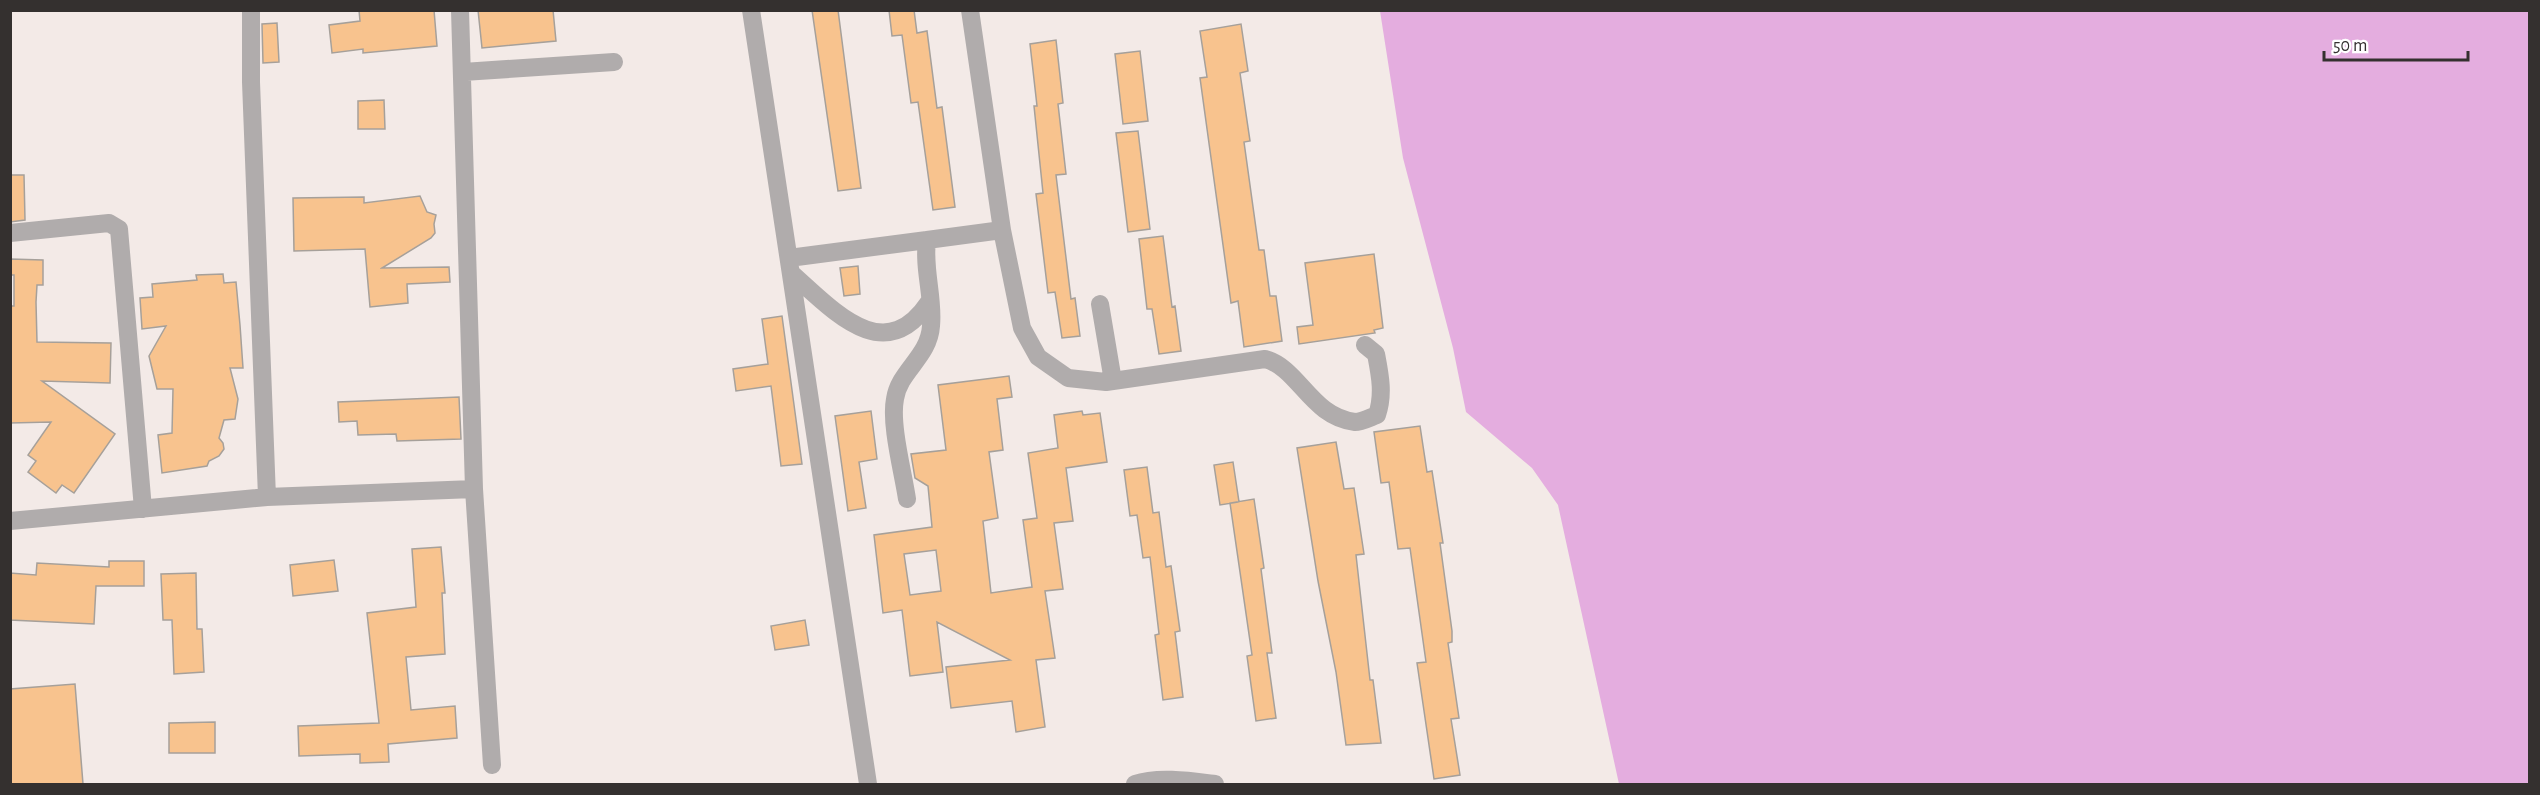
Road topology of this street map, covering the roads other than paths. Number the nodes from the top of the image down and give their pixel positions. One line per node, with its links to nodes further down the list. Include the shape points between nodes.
1 (251, 10): 16 (street)
2 (460, 10): 6 (street)
3 (751, 10): 10 (street)
4 (970, 10): 7 (street)
5 (614, 62): 6 (street)
6 (463, 72): 15 (street)
7 (1002, 230): 9 (street); 14 (street, via 1022,328 1038,357 1068,378)
8 (10, 233): 18 (street, via 109,223 119,229)
9 (927, 240): 10 (street); 11 (street)
10 (790, 266): 11 (street, via 832,309 870,332 886,334 900,330 920,316); 21 (street)
11 (929, 302): 17 (street, via 932,325 927,346 894,397)
12 (1100, 304): 14 (street)
13 (1365, 345): 14 (street, via 1377,354 1381,404 1377,415 1357,422 1332,414 1310,399 1277,362 1265,359)
14 (1113, 381)
15 (474, 489): 16 (street); 20 (street)
16 (267, 497): 18 (street)
17 (907, 498)
18 (143, 509): 19 (street)
19 (10, 521)
20 (492, 765)
21 (868, 784)
22 (1135, 784): 23 (street)
23 (1215, 784)

